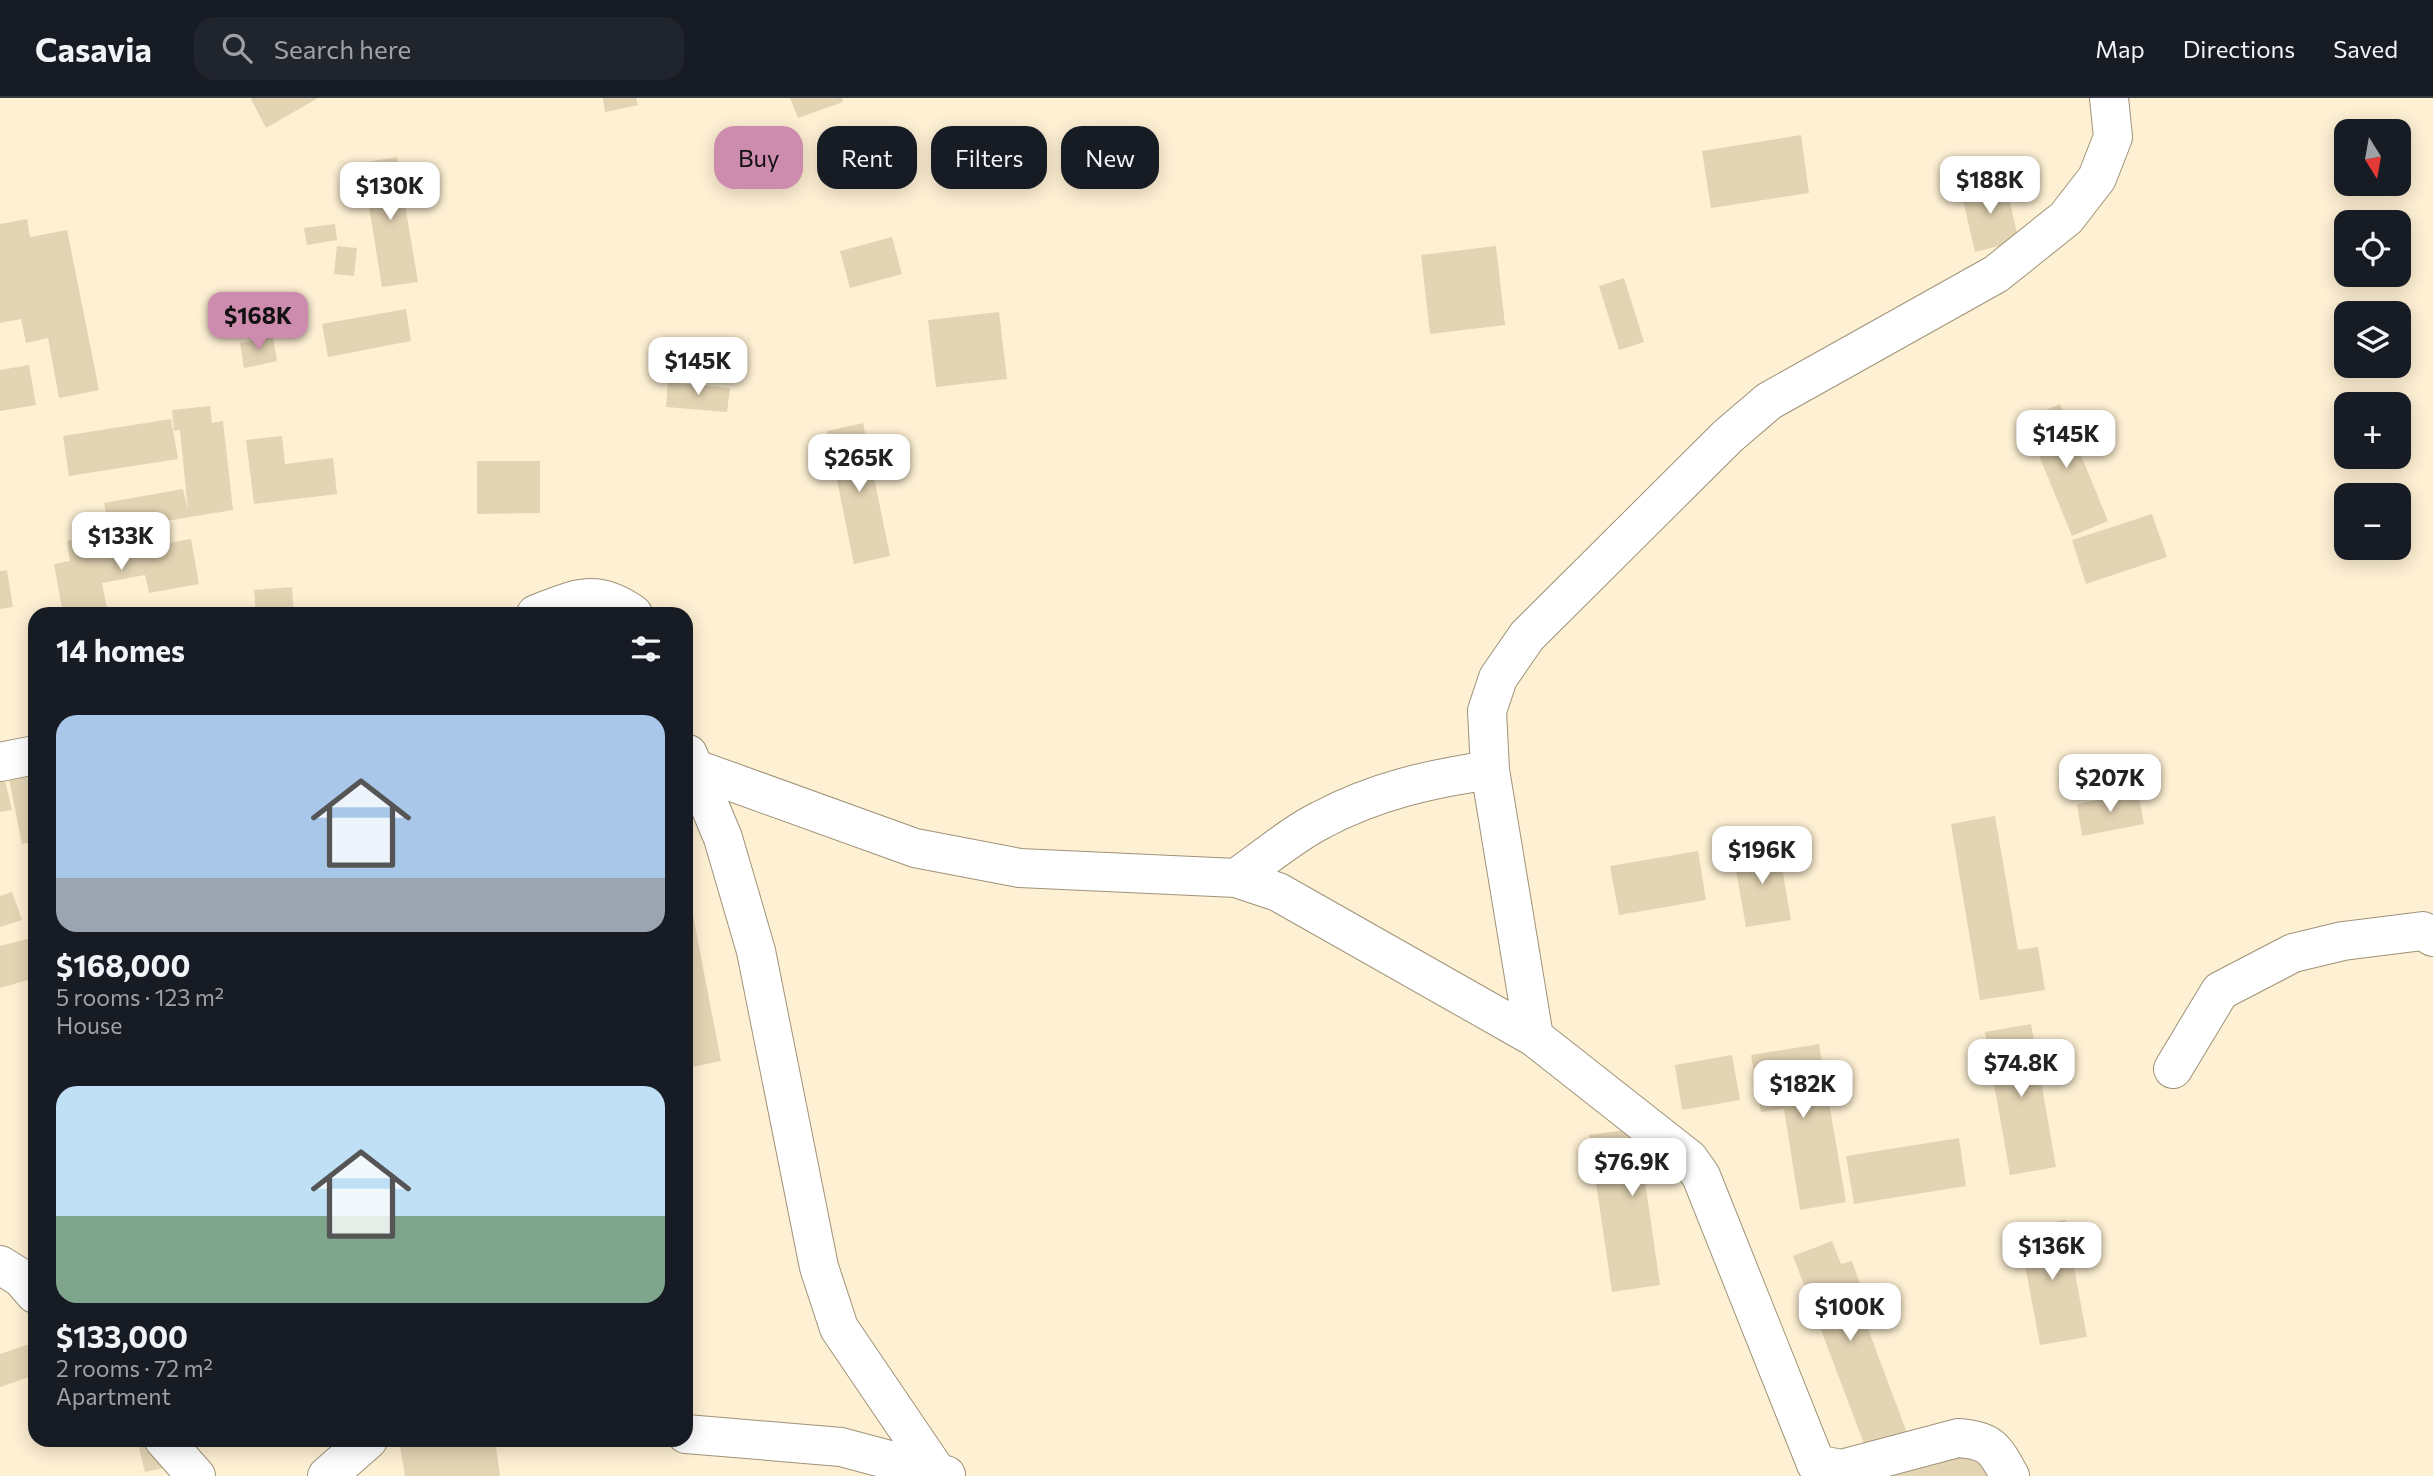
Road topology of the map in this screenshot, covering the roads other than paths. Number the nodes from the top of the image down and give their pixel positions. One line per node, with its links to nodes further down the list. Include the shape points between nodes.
1 (2109, 98): 8 (street, via 2113,137 2097,178 2066,218 1996,274 1769,401 1527,636 1498,678 1487,711)
2 (554, 607): 3 (street, via 585,595)
3 (623, 607)
4 (28, 756): 6 (street)
5 (693, 759): 9 (street, via 915,848 1020,868)
6 (0, 762)
7 (693, 765): 18 (street, via 723,838 756,951 828,1298 839,1328)
8 (1490, 770): 9 (street, via 1423,780 1371,797 1319,821); 11 (street)
9 (1236, 878): 11 (street, via 1278,892)
10 (2433, 937): 12 (street, via 2423,931 2293,953 2220,991)
11 (1534, 1037): 21 (street, via 1673,1146 1701,1176 1815,1464 1841,1469 1946,1441 1976,1439 1996,1451)
12 (2174, 1069)
13 (0, 1265): 14 (street)
14 (28, 1286)
15 (693, 1435): 18 (street, via 841,1447)
16 (170, 1447): 19 (street)
17 (360, 1447): 20 (street)
18 (942, 1474)
19 (195, 1476)
20 (327, 1476)
21 (2010, 1476)

